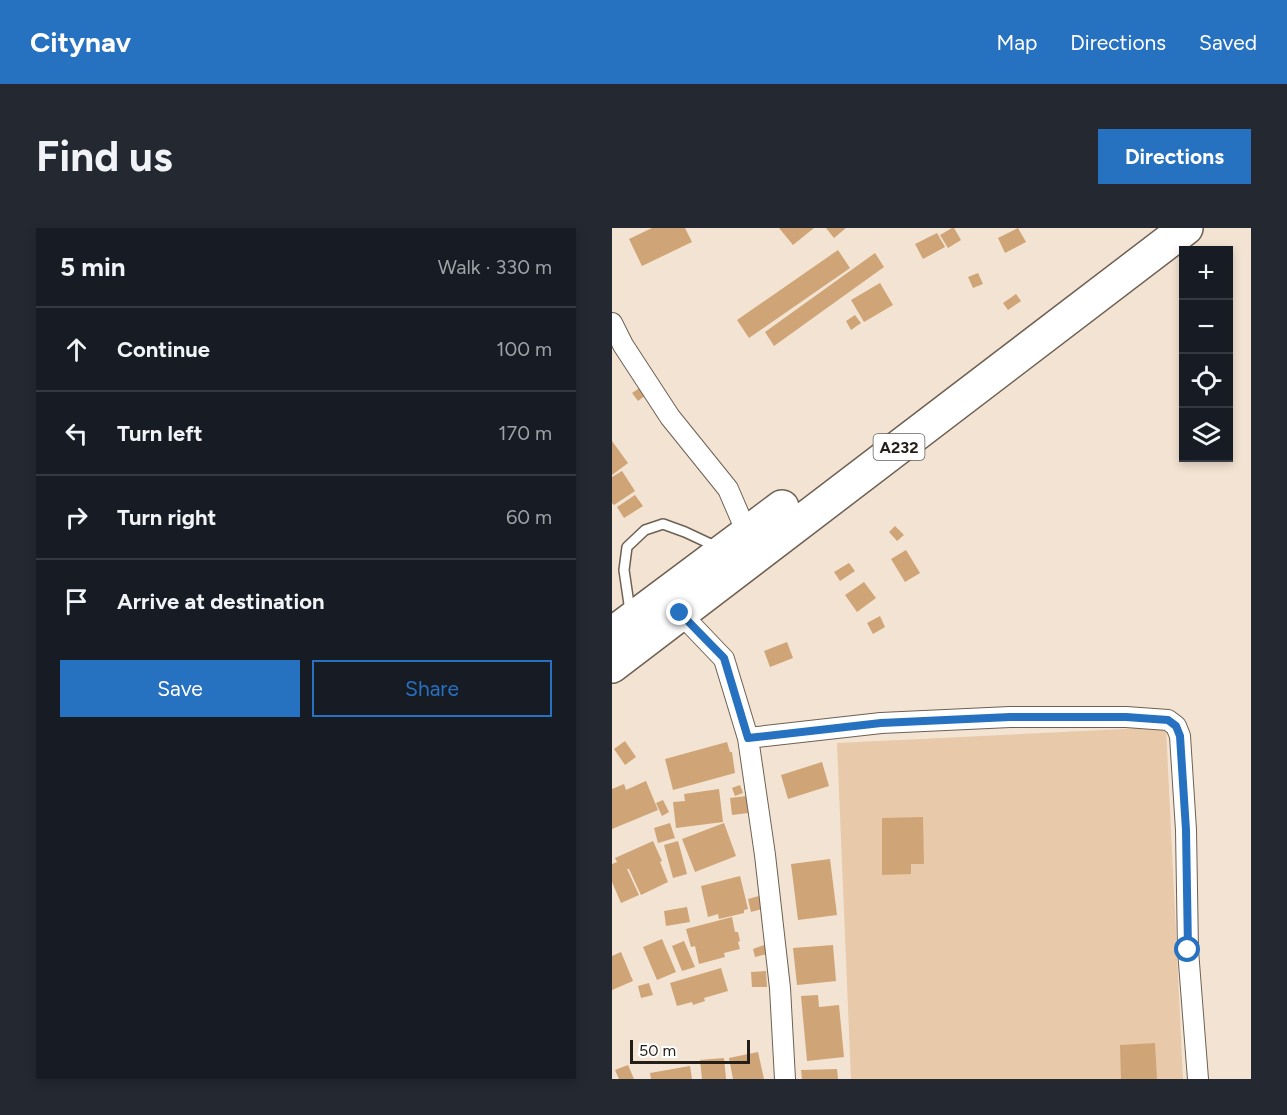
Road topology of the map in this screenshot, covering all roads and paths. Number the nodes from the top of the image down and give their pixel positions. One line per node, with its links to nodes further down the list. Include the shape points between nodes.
1 (1153, 228): 4 (highway, A232)
2 (1186, 228): 5 (highway, A232)
3 (612, 323): 4 (street, via 670,417 728,489)
4 (736, 542): 6 (highway, A232); 6 (lane, via 663,524 645,530 627,547)
5 (680, 613): 7 (highway, A232); 8 (street, via 724,658)
6 (622, 627)
7 (612, 666)
8 (748, 738): 9 (street, via 780,988); 10 (street, via 862,724 1010,717 1126,717 1168,720 1176,726 1180,736 1186,830 1188,950)
9 (785, 1079)
10 (1198, 1079)

